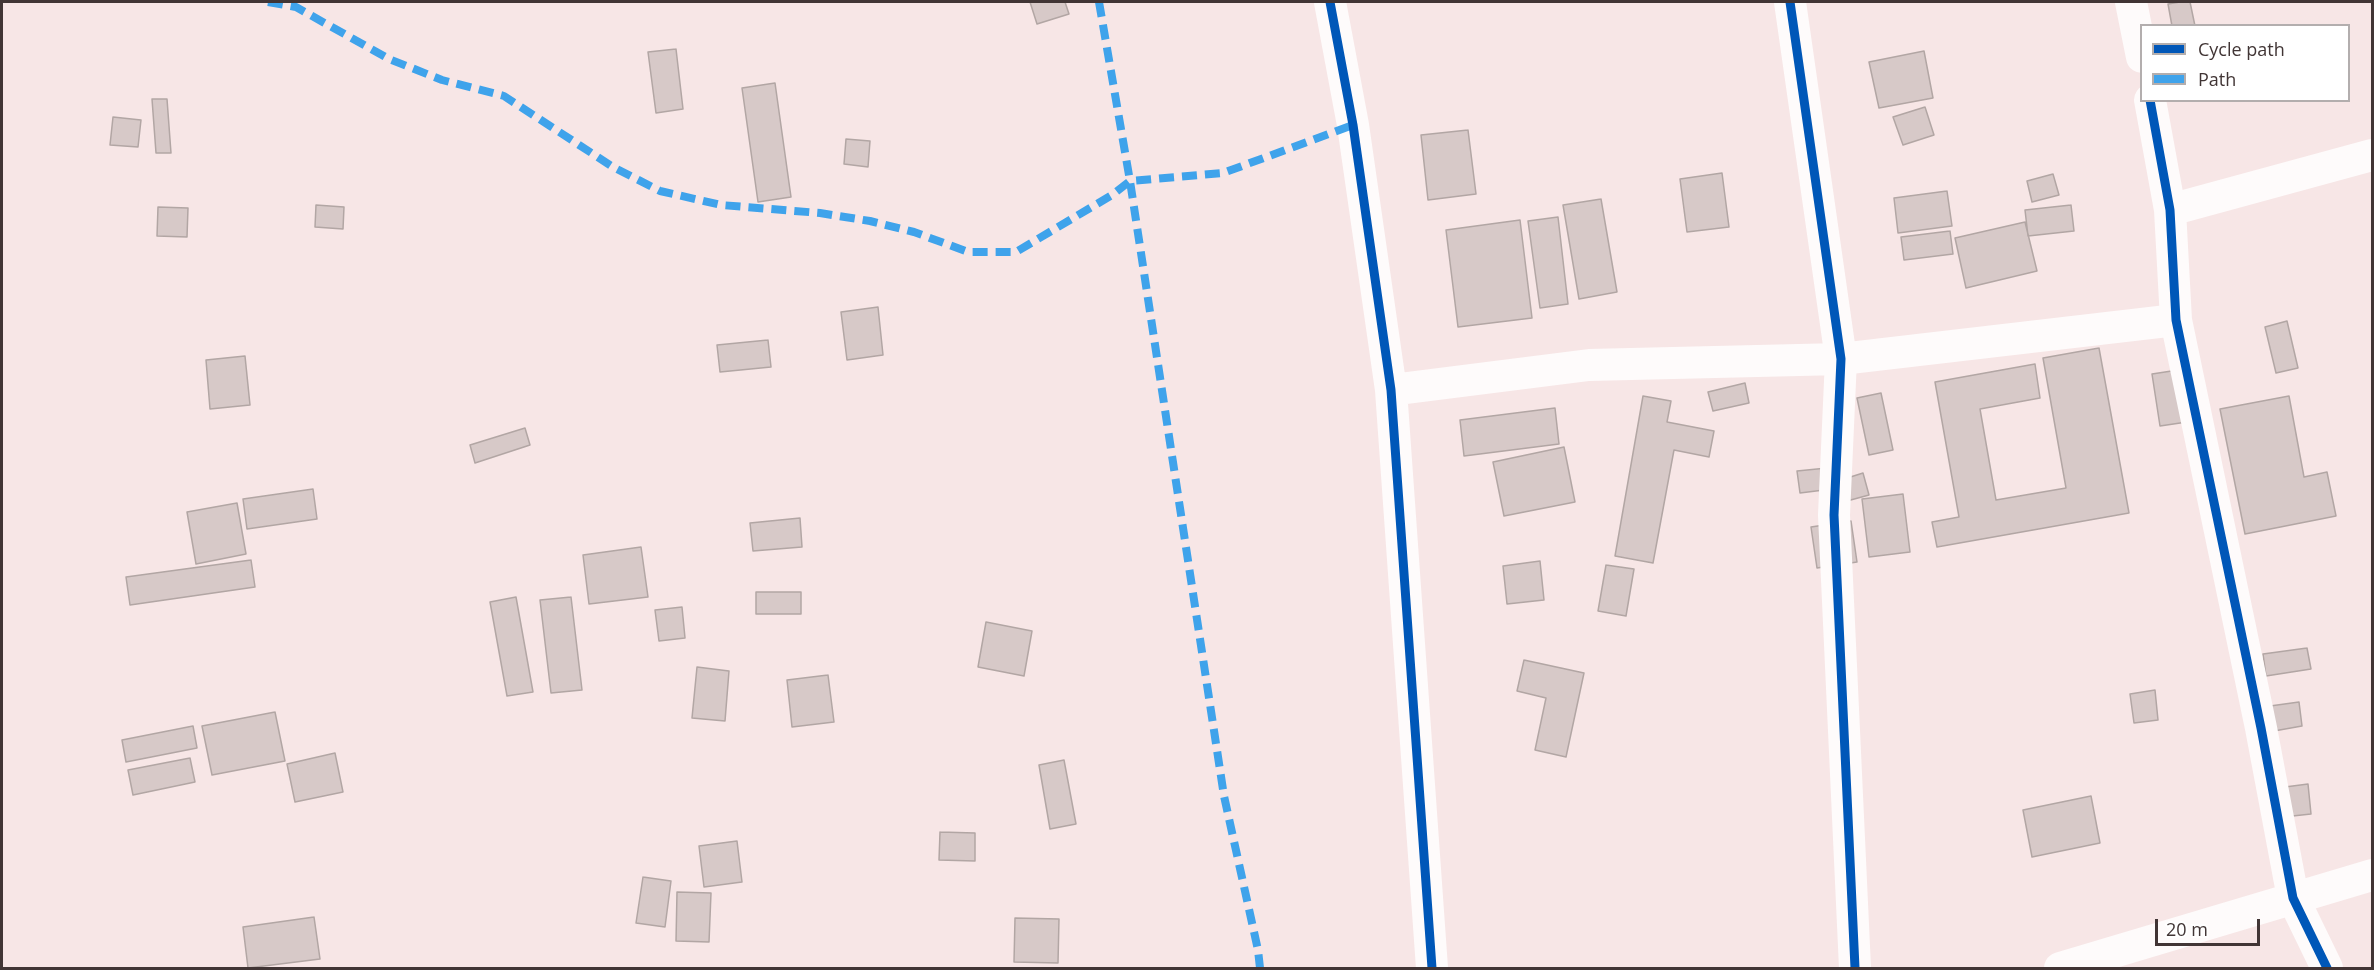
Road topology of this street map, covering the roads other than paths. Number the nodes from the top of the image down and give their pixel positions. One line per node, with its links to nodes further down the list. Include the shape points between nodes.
1 (1330, 2): 10 (street, via 1353,125)
2 (1790, 2): 9 (street)
3 (2131, 2): 4 (street)
4 (2140, 47)
5 (2150, 102): 7 (street)
6 (2373, 155): 7 (street)
7 (2170, 210): 8 (street)
8 (2176, 320): 9 (street); 12 (street)
9 (1841, 359): 10 (street, via 1589,365); 14 (street, via 1834,515)
10 (1390, 390): 13 (street)
11 (2373, 875): 12 (street)
12 (2293, 898): 15 (street); 16 (street)
13 (1432, 969)
14 (1855, 969)
15 (2060, 969)
16 (2327, 969)

